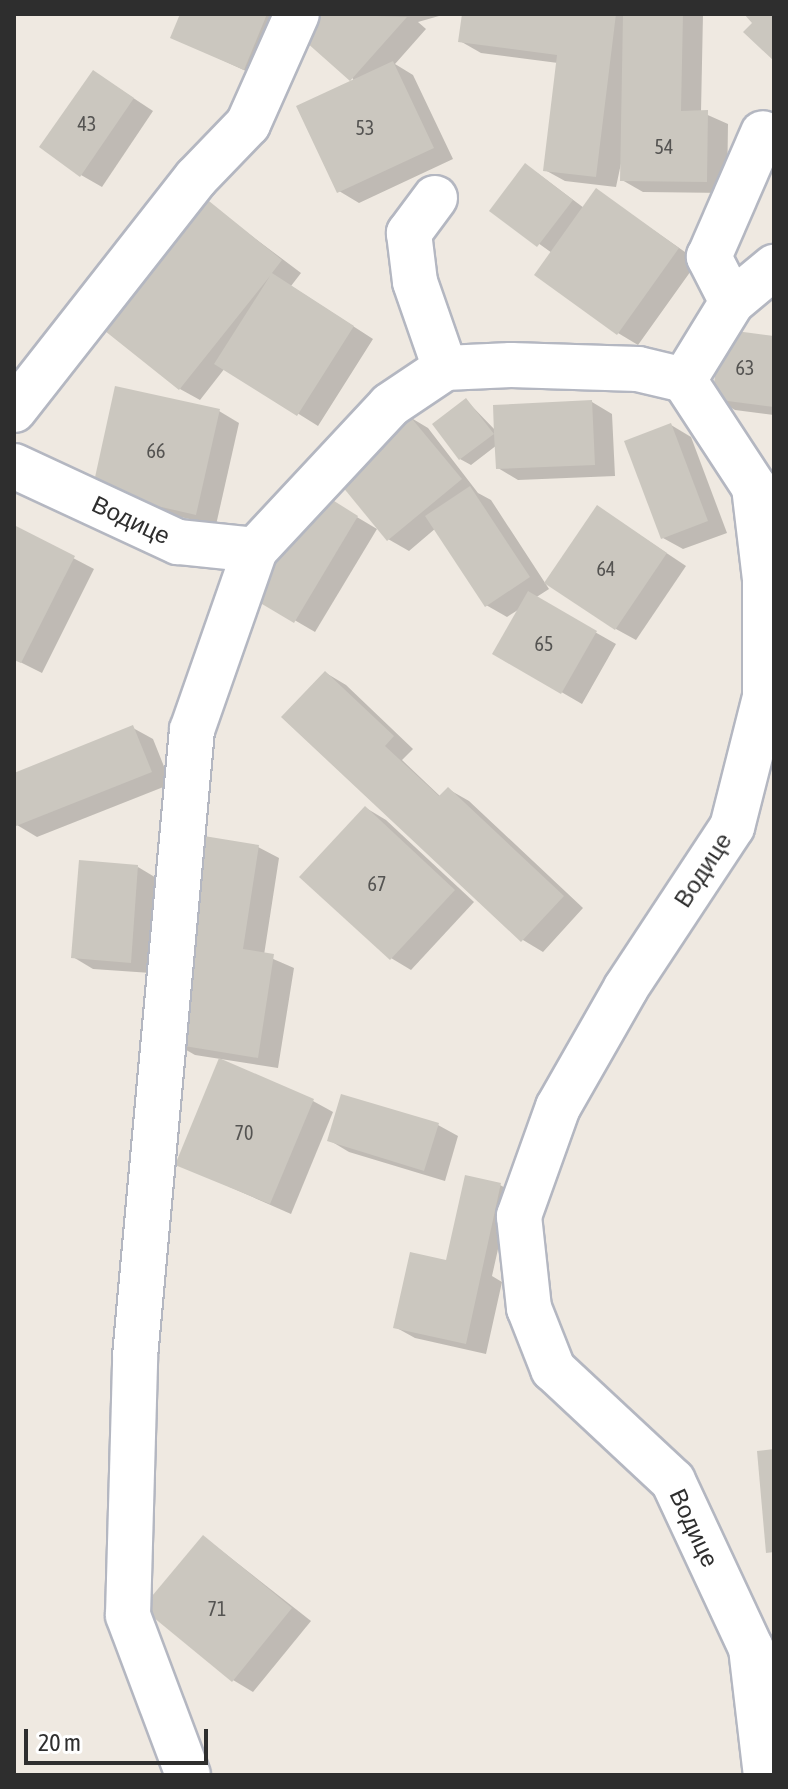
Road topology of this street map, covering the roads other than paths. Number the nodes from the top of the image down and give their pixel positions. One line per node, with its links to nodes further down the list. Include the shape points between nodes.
1 (297, 14): 8 (street, via 248,124 196,178)
2 (763, 133): 5 (street, via 709,257)
3 (435, 198): 6 (street, via 409,233 415,282)
4 (774, 267): 5 (street)
5 (732, 302): 7 (street)
6 (445, 368): 7 (street, via 638,369); 10 (street, via 390,405)
7 (684, 380): 12 (street, Водице, via 754,487 765,579 765,697 732,827 626,988 558,1107 519,1216 529,1308 553,1369 673,1481 751,1648)
8 (14, 410)
9 (14, 466): 10 (street, Водице, via 178,542)
10 (255, 550): 11 (street, via 192,730 135,1357 128,1615)
11 (188, 1775)
12 (766, 1775)

